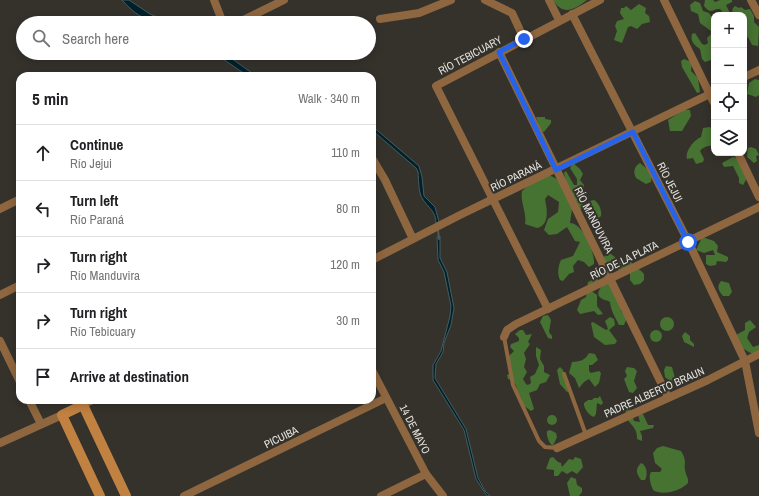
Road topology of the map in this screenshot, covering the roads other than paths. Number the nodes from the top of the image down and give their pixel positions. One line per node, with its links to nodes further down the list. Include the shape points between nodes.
1 (214, 0): 12 (street)
2 (284, 0): 9 (street)
3 (451, 0): 14 (street, via 420,13)
4 (485, 0): 16 (street, via 512,13)
5 (549, 0): 15 (street)
6 (600, 0): 10 (street, RÍO TEBICUARY)
7 (664, 0): 20 (street)
8 (751, 0): 11 (street)
9 (272, 3): 13 (street)
10 (572, 14): 15 (street, RÍO TEBICUARY); 22 (street, RÍO JEJUI)
11 (759, 15)
12 (220, 16)
13 (249, 16)
14 (380, 19)
15 (559, 20): 16 (street, RÍO TEBICUARY)
16 (524, 39): 17 (street, RÍO TEBICUARY)
17 (499, 52): 25 (street, RÍO MANDUVIRA); 27 (street, RÍO TEBICUARY, via 436,86)
18 (759, 70): 19 (street)
19 (747, 76)
20 (711, 91)
21 (711, 93): 22 (street, RÍO PARANÁ)
22 (633, 132): 25 (street, RÍO PARANÁ); 32 (street, RÍO JEJUI)
23 (739, 156): 26 (street)
24 (376, 165): 31 (street)
25 (556, 170): 27 (street, RÍO PARANÁ); 34 (street, RÍO MANDUVIRA)
26 (759, 197)
27 (493, 200): 31 (street, RÍO PARANÁ); 37 (street)
28 (16, 201): 30 (street)
29 (759, 207): 32 (street, RÍO DE LA PLATA)
30 (0, 209)
31 (413, 239): 33 (street, RÍO PARANÁ)
32 (688, 242): 34 (street, RÍO DE LA PLATA); 41 (street, RÍO JEJUI)
33 (376, 258)
34 (611, 279): 37 (street, RÍO DE LA PLATA); 45 (street, RÍO MANDUVIRA)
35 (16, 287): 36 (street)
36 (0, 295)
37 (548, 309): 38 (street, RÍO DE LA PLATA, via 516,324 507,330)
38 (504, 337): 57 (lane, via 513,385 539,442 545,447)
39 (0, 341): 42 (street)
40 (759, 354): 41 (street, PADRE ALBERTO BRAUN)
41 (745, 362): 45 (street, PADRE ALBERTO BRAUN); 54 (street, RÍO JEJUI)
42 (16, 374)
43 (564, 374): 55 (lane)
44 (376, 378): 46 (street, 14 DE MAYO)
45 (668, 397): 55 (street, PADRE ALBERTO BRAUN)
46 (386, 398): 47 (street, PICUIBA); 58 (street, 14 DE MAYO)
47 (376, 403)
48 (31, 404): 53 (street)
49 (83, 404): 52 (main road)
50 (88, 404): 60 (main road)
51 (374, 404): 61 (street, PICUIBA)
52 (62, 415): 53 (street); 59 (main road)
53 (41, 424): 56 (street)
54 (759, 433)
55 (586, 435): 57 (street, PADRE ALBERTO BRAUN)
56 (0, 443)
57 (557, 448)
58 (426, 474): 62 (street); 63 (street, 14 DE MAYO)
59 (100, 496)
60 (126, 496)
61 (184, 496)
62 (381, 496)
63 (443, 496)

